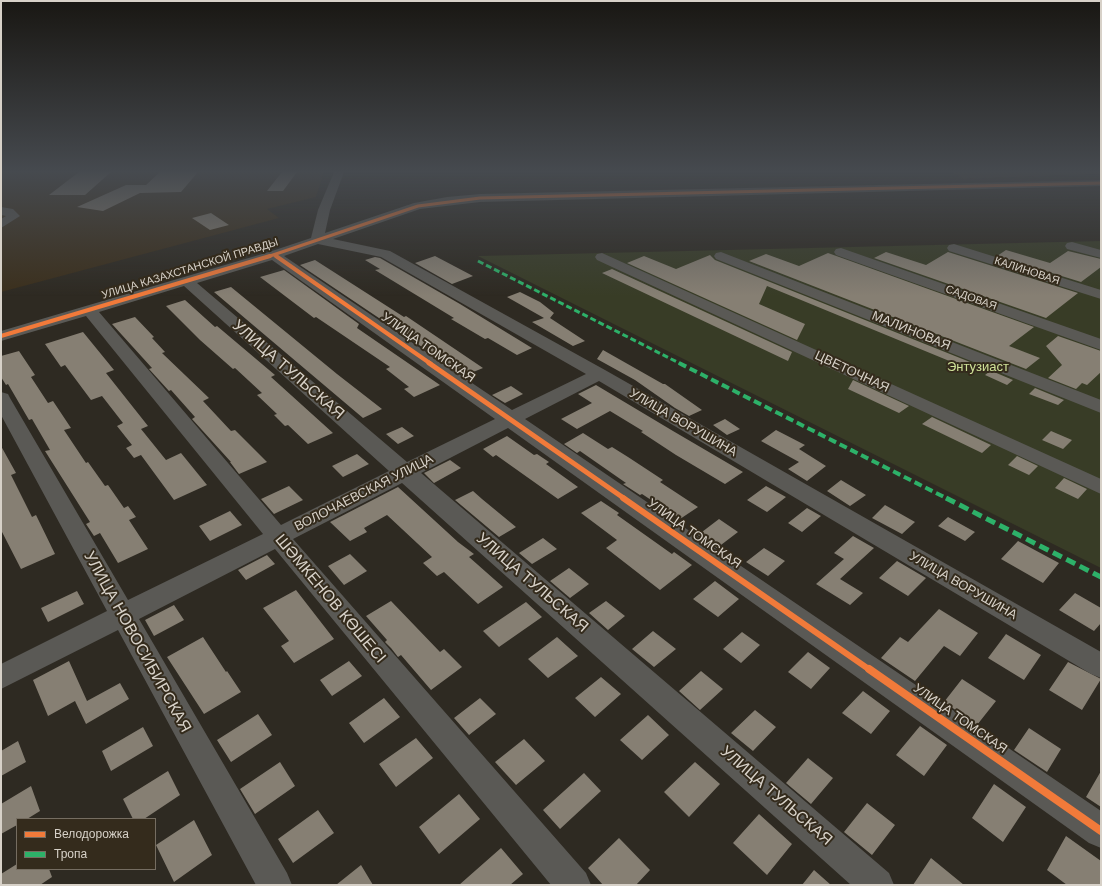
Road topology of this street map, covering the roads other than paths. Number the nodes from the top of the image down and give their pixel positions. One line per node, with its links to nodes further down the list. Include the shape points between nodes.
1 (11, 213): 4 (street, via 14,216)
2 (323, 213): 5 (street)
3 (396, 213): 5 (street, УЛИЦА КАЗАХСТАНСКОЙ ПРАВДЫ)
4 (1, 224)
5 (317, 240): 10 (street, УЛИЦА КАЗАХСТАНСКОЙ ПРАВДЫ); 18 (street, УЛИЦА ВОРУШИНА, via 385,254)
6 (1072, 246): 9 (street)
7 (954, 248): 14 (street, КАЛИНОВАЯ)
8 (841, 252): 17 (street, САДОВАЯ)
9 (1101, 254)
10 (274, 255): 13 (street, УЛИЦА КАЗАХСТАНСКОЙ ПРАВДЫ); 21 (street, УЛИЦА ТОМСКАЯ)
11 (721, 256): 20 (street, МАЛИНОВАЯ)
12 (602, 258): 23 (street, ЦВЕТОЧНАЯ)
13 (186, 281): 15 (street, УЛИЦА КАЗАХСТАНСКОЙ ПРАВДЫ); 22 (street, УЛИЦА ТУЛЬСКАЯ)
14 (1101, 295)
15 (90, 310): 16 (street, УЛИЦА КАЗАХСТАНСКОЙ ПРАВДЫ); 24 (street, ШӘМКЕНОВ КӨШЕСІ)
16 (1, 336)
17 (1101, 344)
18 (599, 374): 21 (street, ВОЛОЧАЕВСКАЯ УЛИЦА); 26 (street, УЛИЦА ВОРУШИНА)
19 (1, 398): 25 (street, УЛИЦА НОВОСИБИРСКАЯ)
20 (1101, 407)
21 (511, 420): 22 (street, ВОЛОЧАЕВСКАЯ УЛИЦА); 28 (street, УЛИЦА ТОМСКАЯ)
22 (406, 472): 24 (street, ВОЛОЧАЕВСКАЯ УЛИЦА); 31 (street, УЛИЦА ТУЛЬСКАЯ)
23 (1101, 487)
24 (278, 536): 25 (street, ВОЛОЧАЕВСКАЯ УЛИЦА); 30 (street, ШӘМКЕНОВ КӨШЕСІ)
25 (122, 616): 27 (street, ВОЛОЧАЕВСКАЯ УЛИЦА); 29 (street, УЛИЦА НОВОСИБИРСКАЯ)
26 (1101, 666)
27 (1, 677)
28 (1101, 831)
29 (274, 885)
30 (574, 885)
31 (877, 885)

